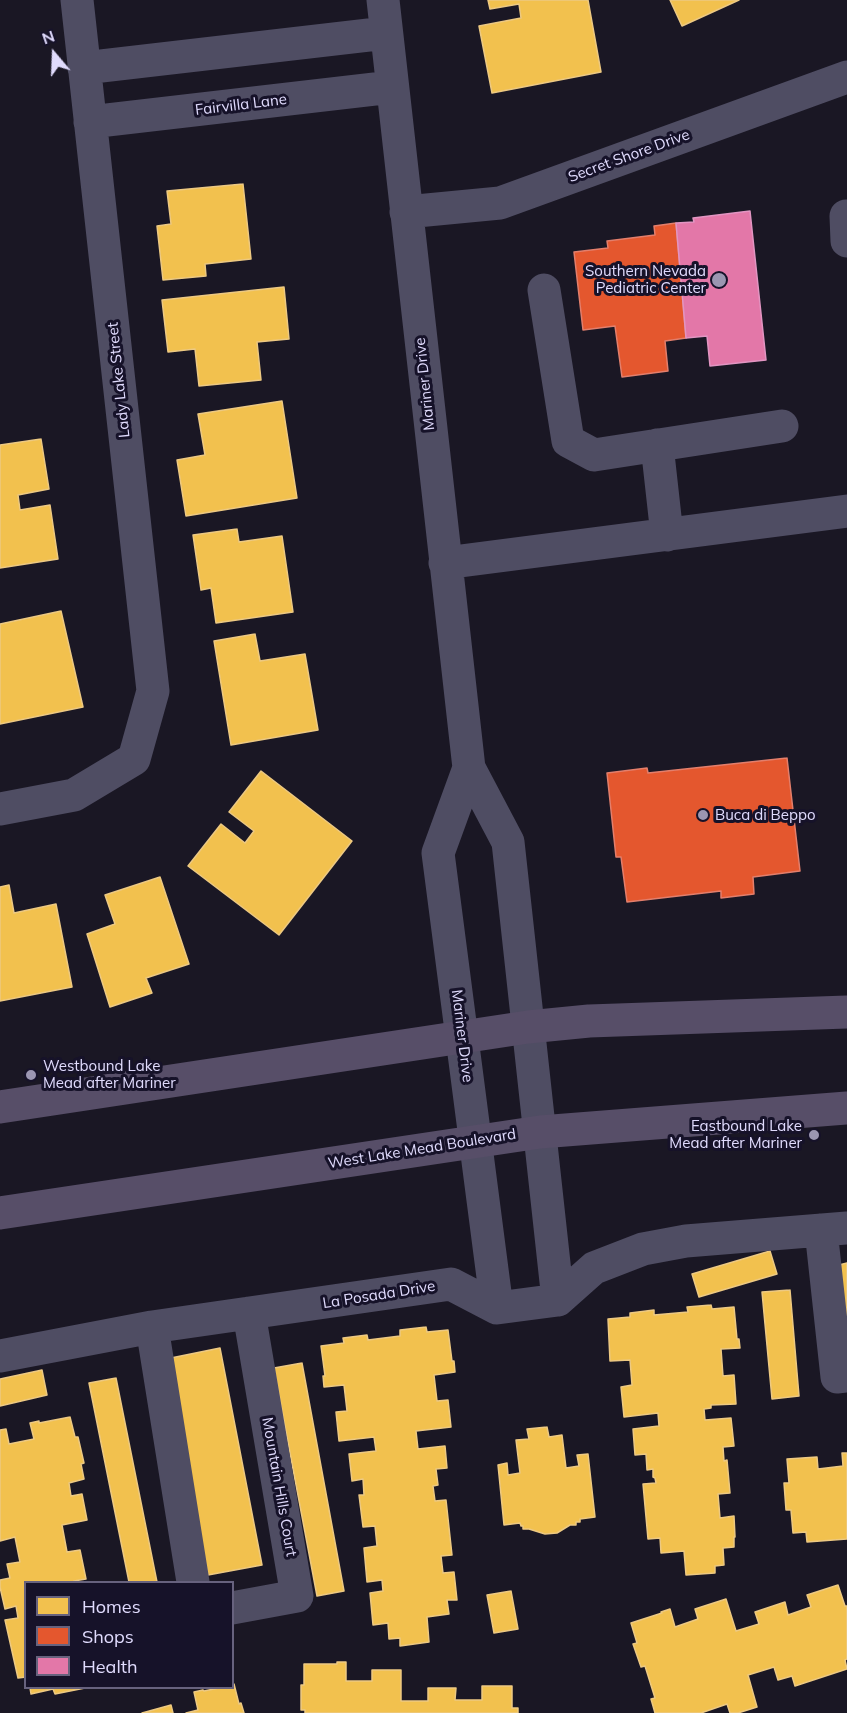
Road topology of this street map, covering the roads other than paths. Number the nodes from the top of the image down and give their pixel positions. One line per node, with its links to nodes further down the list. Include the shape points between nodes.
1 (77, 0): 4 (street, Lady Lake Street)
2 (383, 0): 3 (street, Mariner Drive)
3 (386, 33): 4 (street); 6 (street, Mariner Drive)
4 (84, 68): 7 (street, Lady Lake Street)
5 (847, 77): 8 (street, Secret Shore Drive, via 500,203)
6 (392, 87): 7 (street, Fairvilla Lane); 8 (street, Mariner Drive)
7 (90, 122): 16 (street, Lady Lake Street, via 153,691 134,759 74,795)
8 (406, 212): 14 (street, Mariner Drive)
9 (544, 290): 11 (street, via 568,441 594,455)
10 (782, 426): 11 (street)
11 (657, 445): 13 (street)
12 (847, 511): 13 (street)
13 (667, 535): 14 (street)
14 (445, 563): 15 (street, Mariner Drive)
15 (469, 768): 18 (street, Mariner Drive, via 508,842); 19 (street, Mariner Drive, via 438,854)
16 (0, 809)
17 (847, 1012): 18 (main road, via 589,1021)
18 (528, 1027): 19 (main road); 22 (street, Mariner Drive)
19 (462, 1037): 20 (main road); 23 (street, Mariner Drive)
20 (0, 1107)
21 (847, 1108): 22 (main road, West Lake Mead Boulevard)
22 (540, 1132): 23 (main road, West Lake Mead Boulevard); 26 (street, Mariner Drive)
23 (475, 1142): 24 (main road, West Lake Mead Boulevard); 27 (street, Mariner Drive)
24 (0, 1213)
25 (834, 1229): 26 (street, via 686,1241 643,1249 594,1268); 31 (street, via 837,1377)
26 (558, 1300): 27 (street)
27 (497, 1308): 28 (street, La Posada Drive, via 451,1284)
28 (249, 1313): 29 (street, La Posada Drive); 33 (street, Mountain Hills Court, via 297,1596)
29 (152, 1327): 30 (street, La Posada Drive); 32 (street)
30 (0, 1356)
31 (847, 1376)
32 (193, 1581)
33 (234, 1608)

